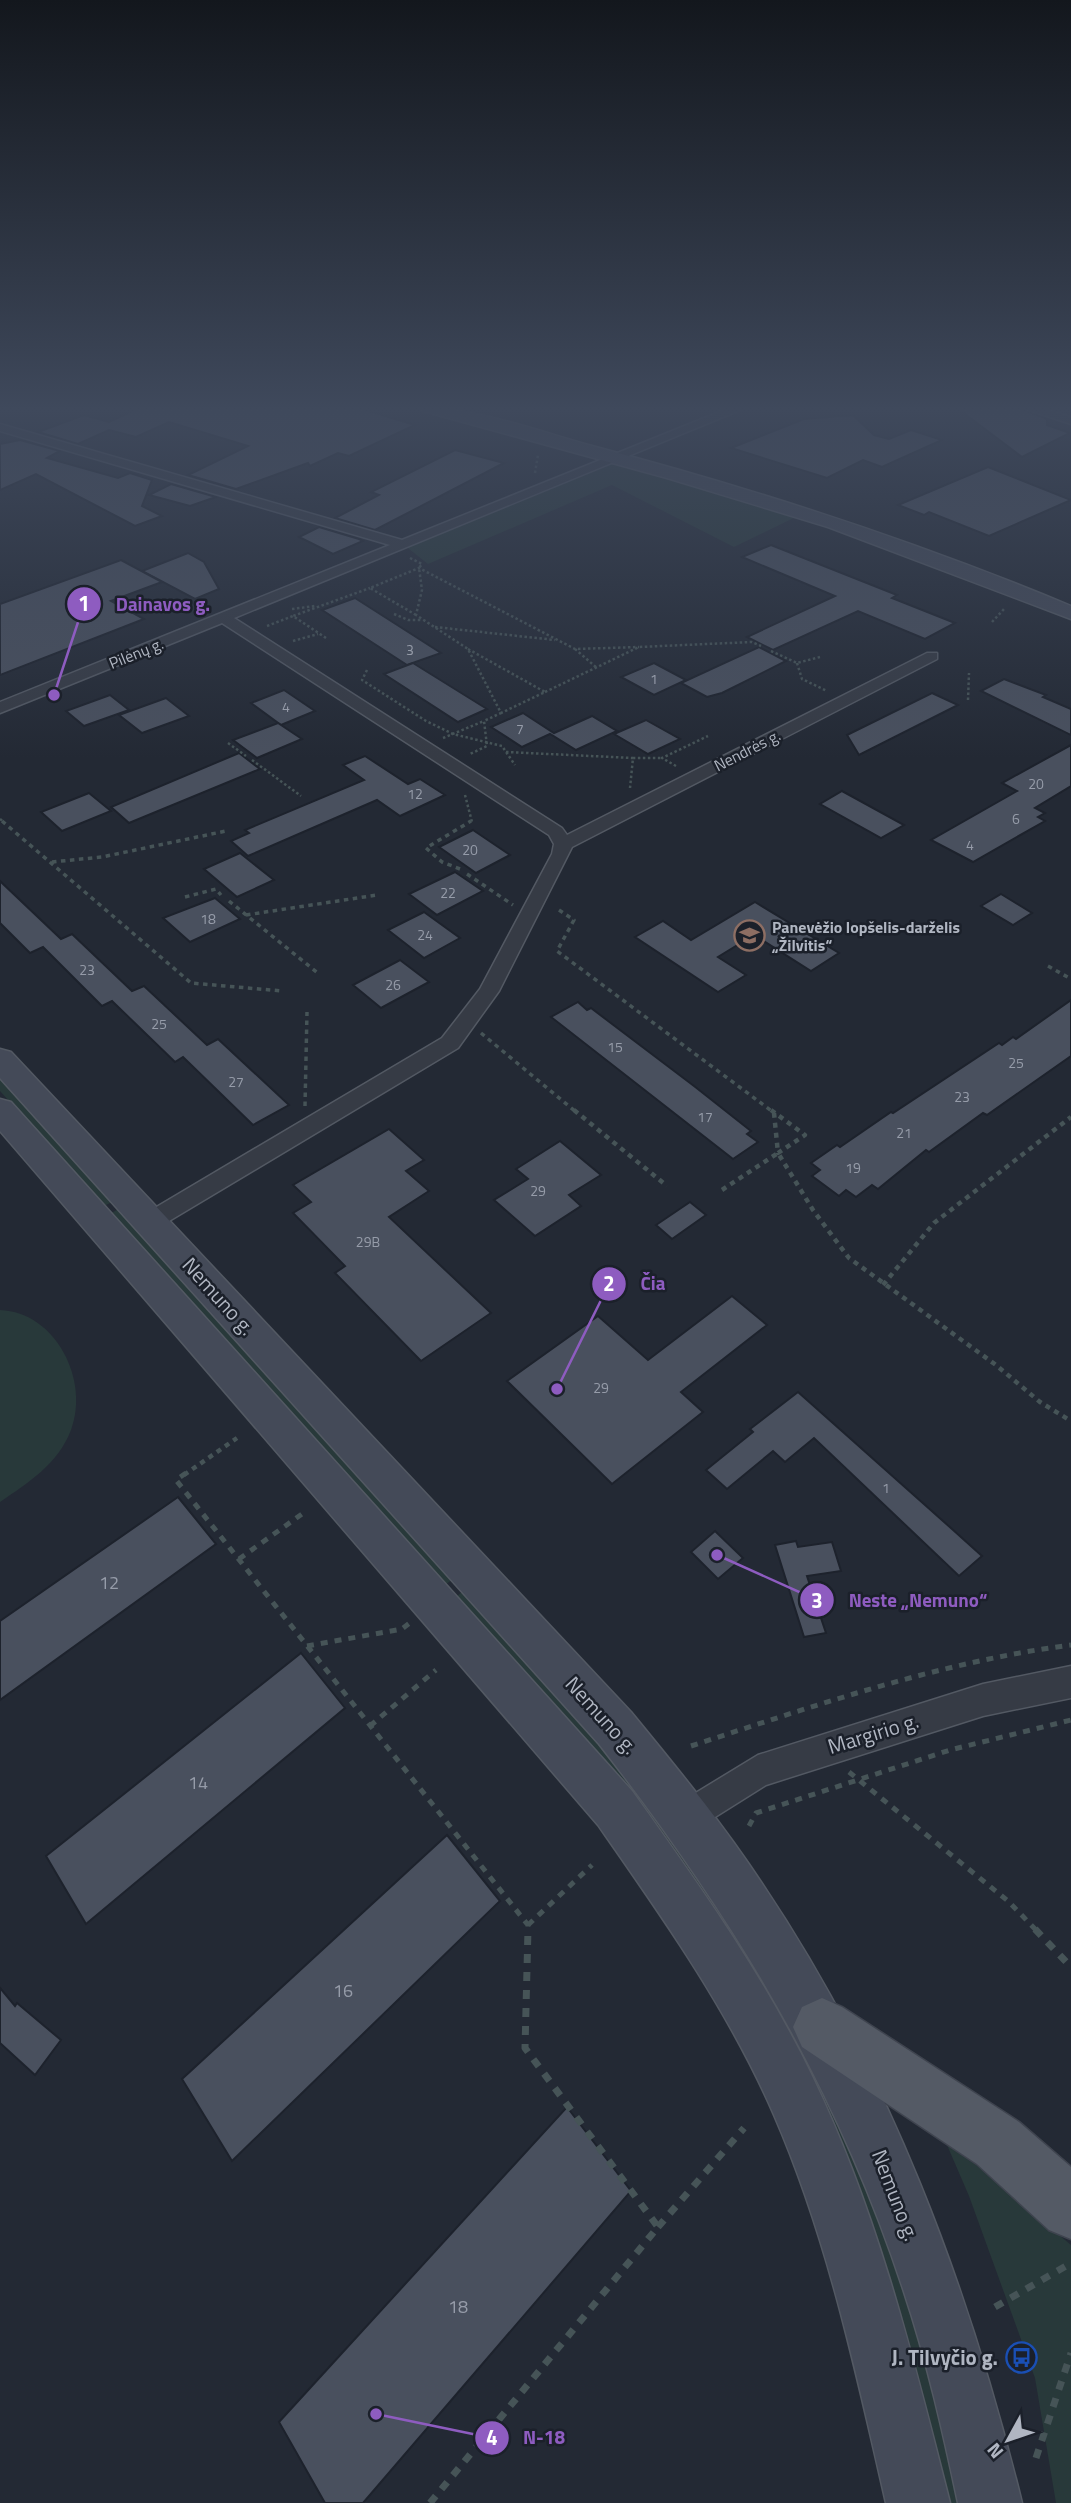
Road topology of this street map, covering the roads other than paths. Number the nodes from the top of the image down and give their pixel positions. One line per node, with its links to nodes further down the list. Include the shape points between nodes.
1 (322, 525): 4 (street)
2 (462, 525): 4 (street, Pilėnų g.)
3 (842, 525): 5 (main road)
4 (404, 550): 6 (street, Pilėnų g.)
5 (1071, 613)
6 (223, 617): 8 (street, Pilėnų g.); 9 (street, via 556,832)
7 (932, 656): 9 (street, Nendrės g.)
8 (0, 708)
9 (563, 844): 12 (street, via 489,991 450,1043)
10 (0, 1059): 12 (main road, Nemuno g.)
11 (0, 1110): 17 (main road, via 615,1808 691,1914 766,2040 831,2189 890,2388)
12 (151, 1221): 14 (main road, Nemuno g., via 615,1728)
13 (1071, 1682): 14 (street, Margirio g., via 983,1700 758,1771)
14 (688, 1817): 15 (main road, Nemuno g., via 746,1901)
15 (822, 2027): 16 (main road, via 998,2143); 18 (main road, Nemuno g., via 892,2179 947,2336)
16 (1071, 2208)
17 (918, 2503)
18 (990, 2503)

